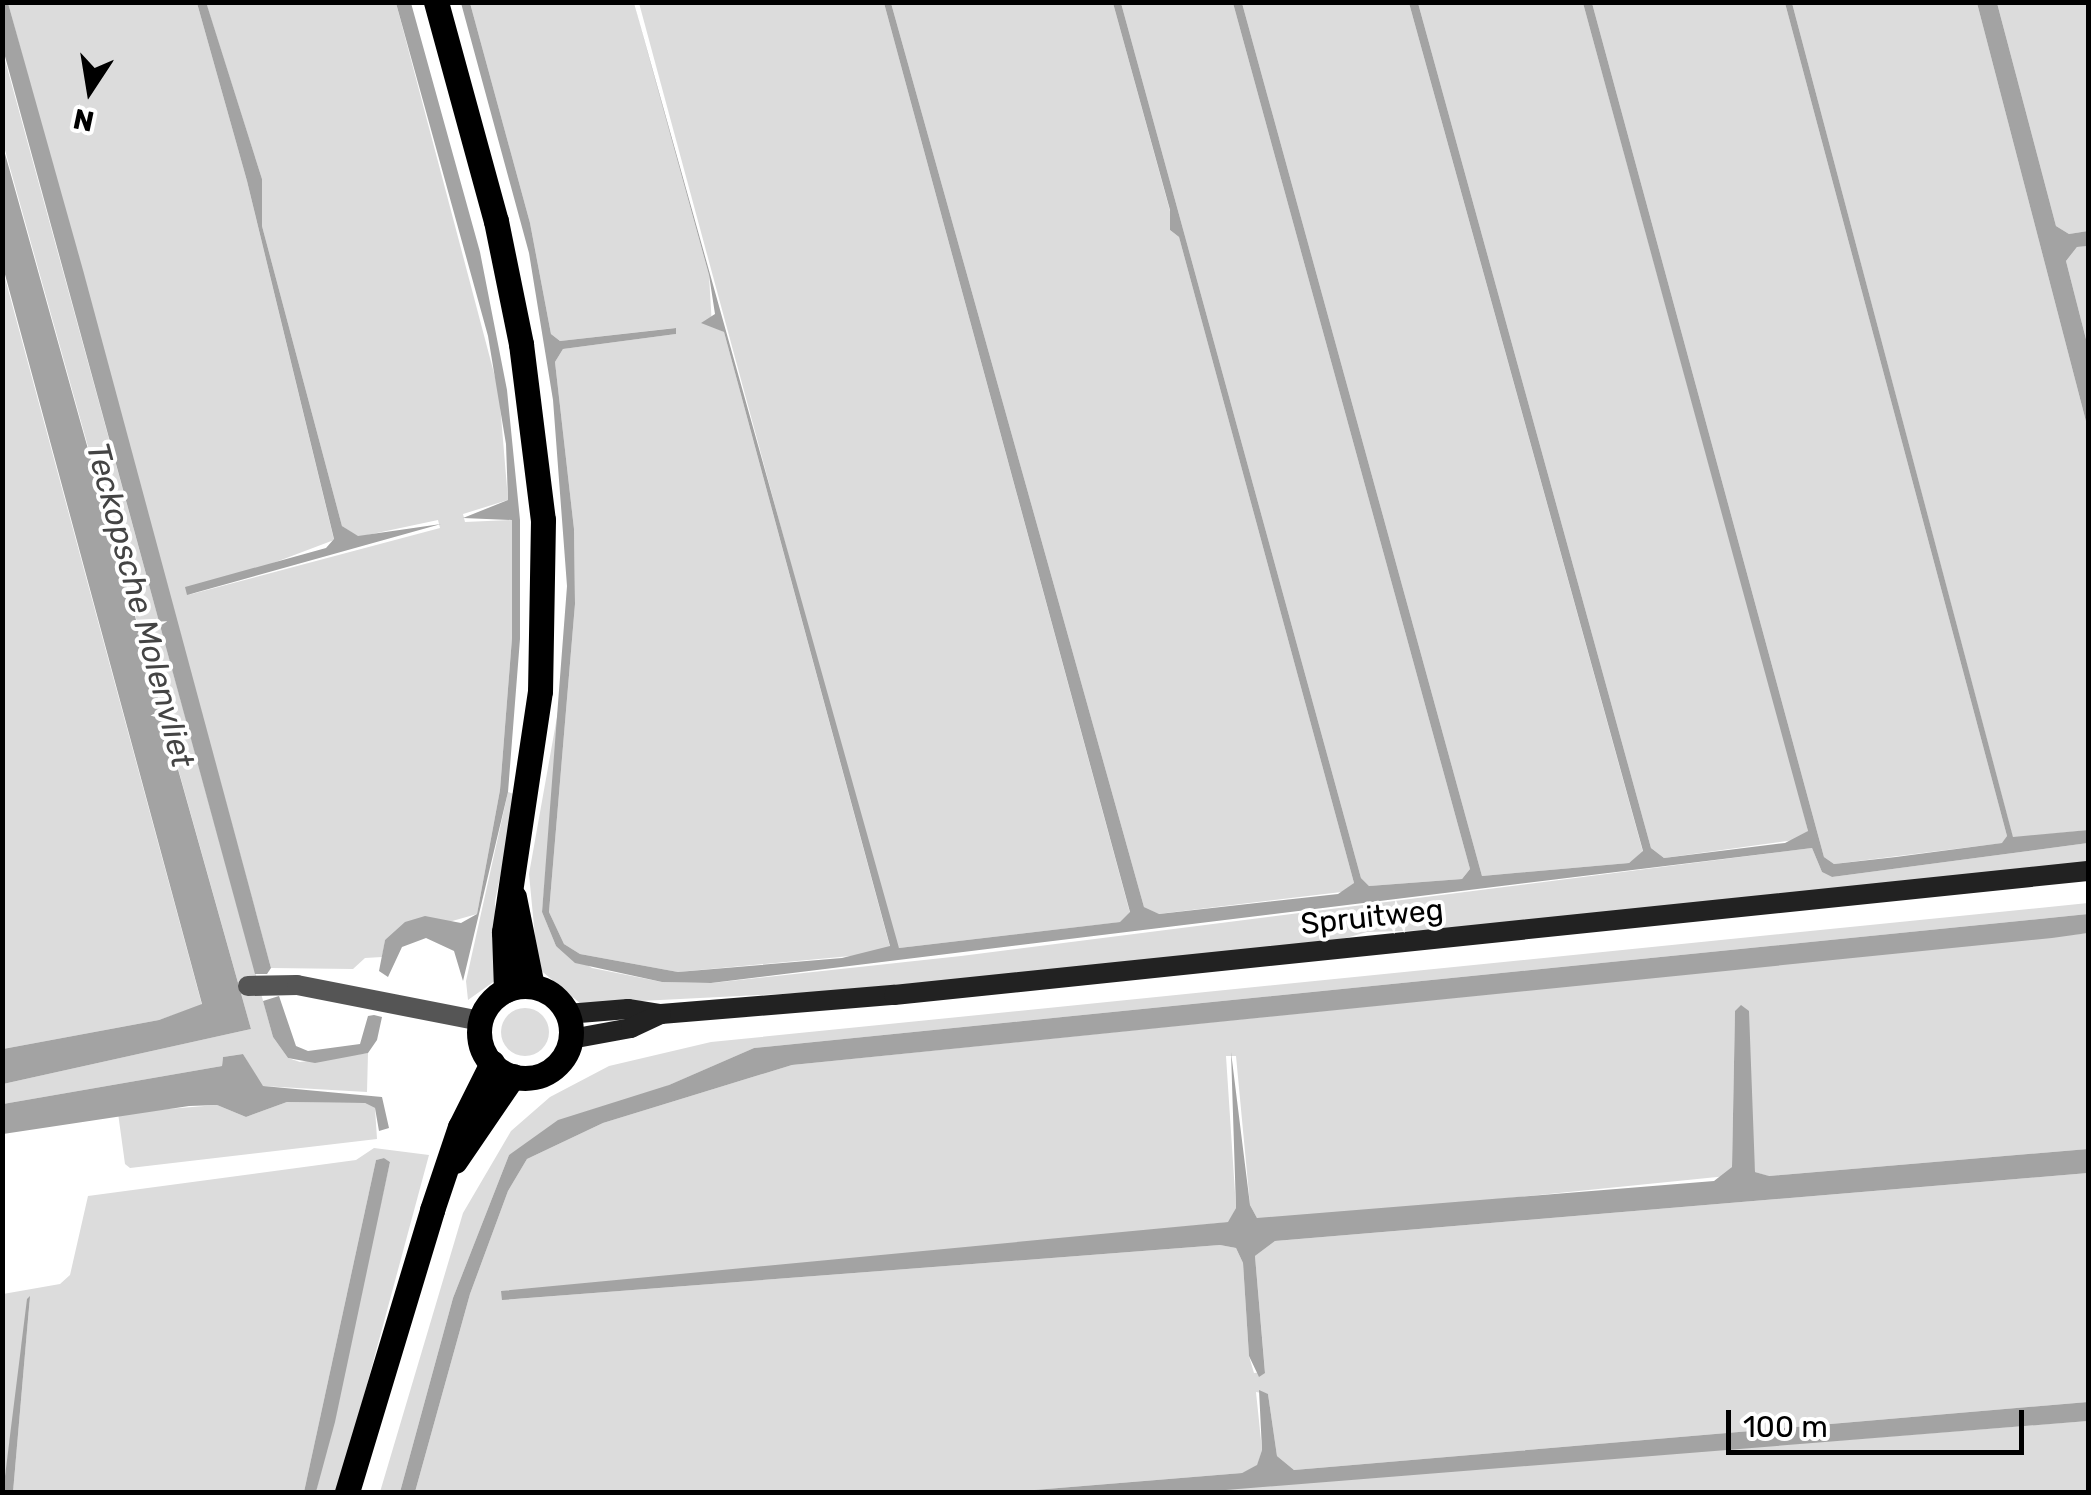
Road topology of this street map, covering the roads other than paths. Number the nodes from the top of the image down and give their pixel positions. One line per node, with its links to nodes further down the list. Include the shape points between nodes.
1 (436, 2): 3 (main road, via 499,238 529,395 543,520 540,691)
2 (2088, 872): 8 (main road, Spruitweg)
3 (514, 897): 5 (main road); 6 (main road, via 504,932)
4 (248, 986): 7 (street, via 297,985)
5 (532, 986): 6 (main road); 8 (main road, via 550,993)
6 (506, 990): 7 (main road)
7 (480, 1021): 9 (main road)
8 (569, 1026): 9 (main road, via 551,1069)
9 (502, 1069): 10 (main road, via 451,1165)
10 (348, 1492)

